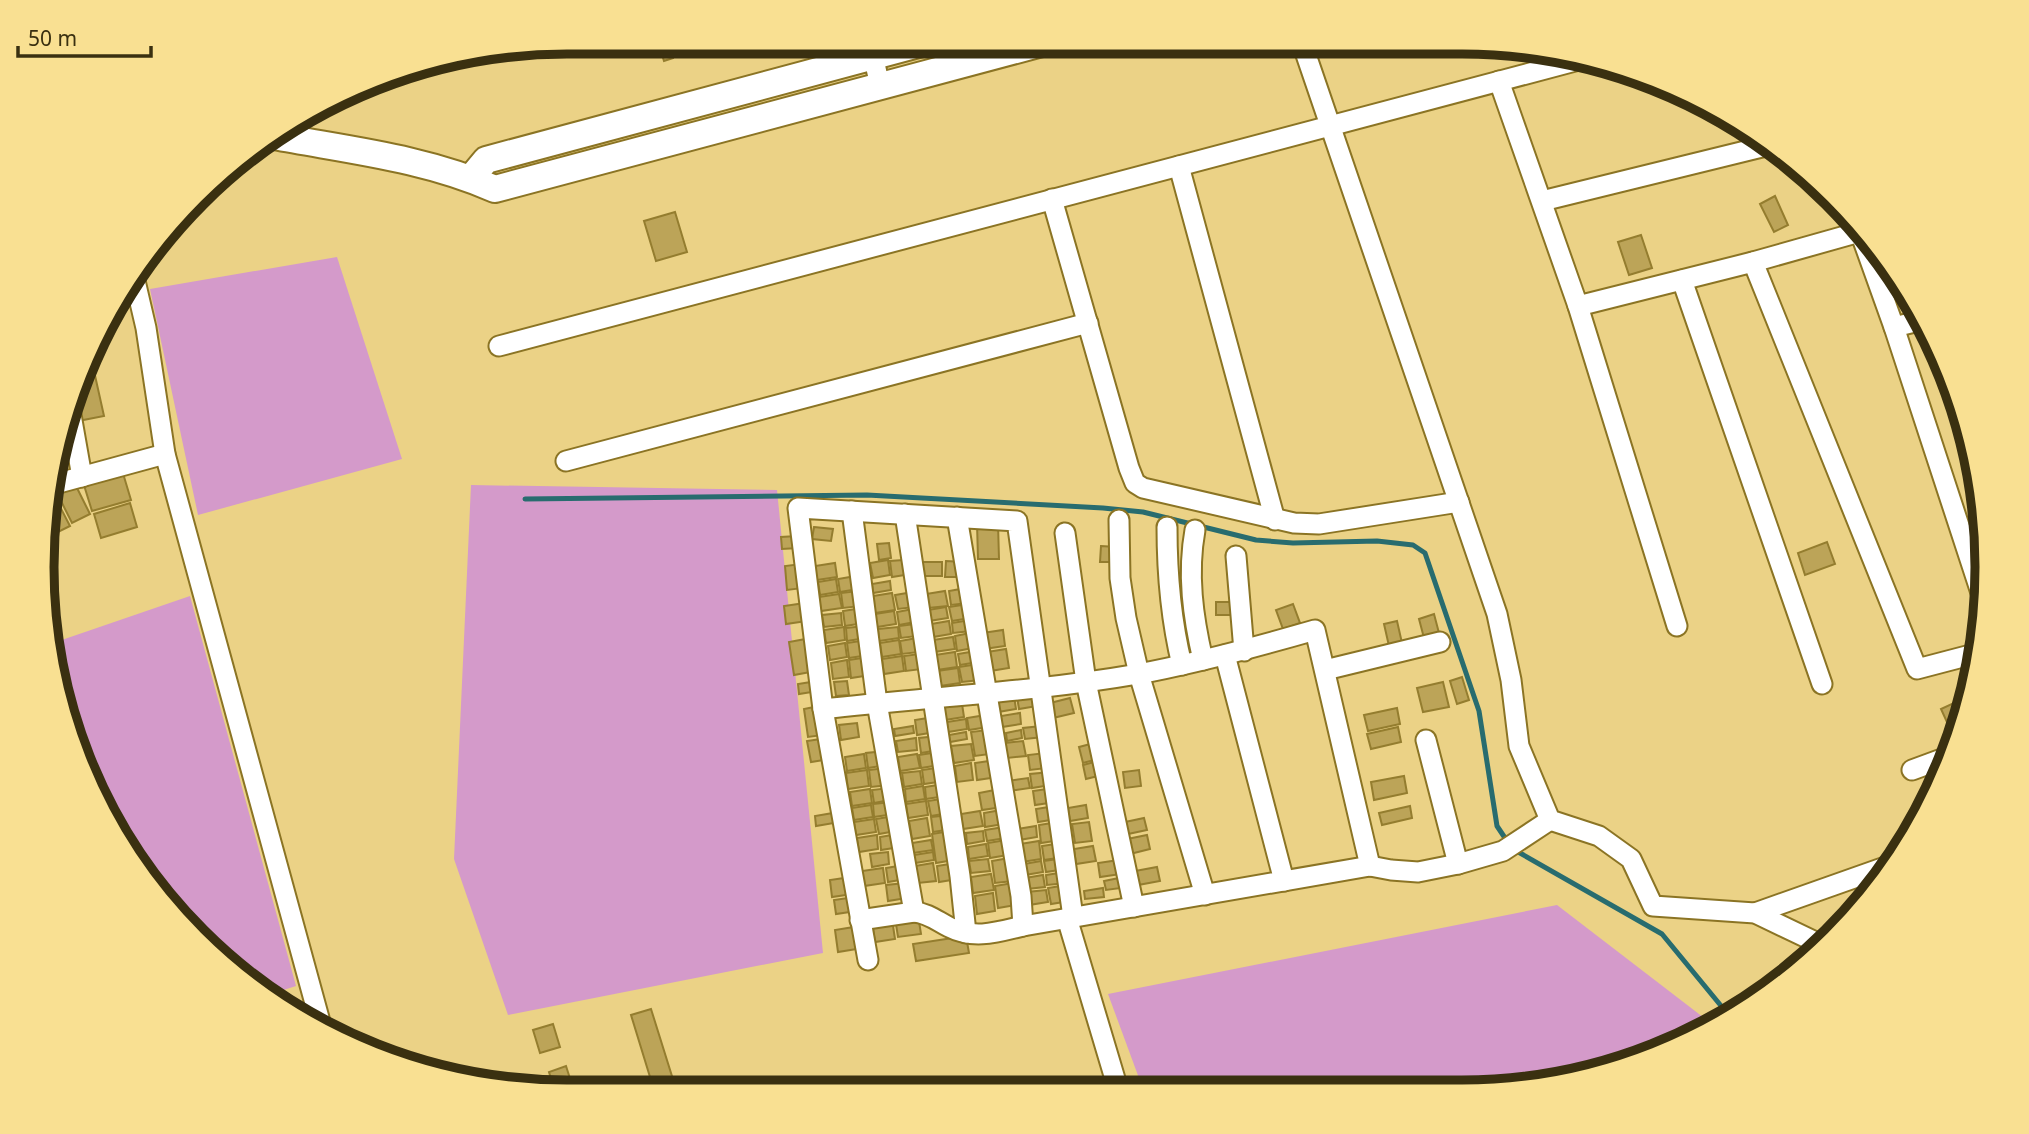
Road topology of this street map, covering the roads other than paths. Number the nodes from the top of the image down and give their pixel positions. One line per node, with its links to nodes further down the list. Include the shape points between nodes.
1 (855, 54): 12 (street, via 486,160)
2 (873, 54): 7 (street)
3 (1001, 54): 7 (street)
4 (1306, 54): 8 (street)
5 (1563, 64): 6 (street)
6 (1499, 81): 8 (street); 14 (street)
7 (880, 86): 12 (street, via 495,189)
8 (1331, 126): 11 (street); 30 (street)
9 (286, 138): 12 (street)
10 (1757, 148): 14 (street)
11 (1179, 166): 13 (street); 35 (street)
12 (471, 178)
13 (1052, 199): 21 (street); 24 (street)
14 (1542, 201): 20 (street)
15 (1853, 235): 17 (street)
16 (1870, 257): 23 (street)
17 (1753, 262): 18 (street); 44 (street, via 1917,669)
18 (1682, 280): 20 (street); 50 (street)
19 (134, 293): 26 (street, via 146,328)
20 (1578, 306): 41 (street)
21 (1088, 323): 27 (street); 35 (street, via 1135,483)
22 (1912, 323): 23 (street)
23 (1894, 327): 40 (street)
24 (499, 346)
25 (73, 429): 28 (street)
26 (165, 454): 28 (street); 74 (street)
27 (566, 461)
28 (82, 477): 29 (street)
29 (62, 482)
30 (1459, 502): 35 (street, via 1319,524); 59 (street, via 1497,614 1519,746)
31 (852, 511): 32 (street); 54 (street); 55 (street, via 798,508)
32 (905, 514): 33 (street); 53 (street)
33 (957, 517): 51 (street, via 1017,521); 52 (street)
34 (1119, 520): 48 (street, via 1122,597)
35 (1275, 520)
36 (1167, 527): 46 (street, via 1169,582)
37 (1195, 530): 45 (street, via 1191,584)
38 (1065, 533): 49 (street)
39 (1236, 556): 43 (street)
40 (1975, 574)
41 (1677, 626)
42 (1440, 642): 47 (street)
43 (1234, 653): 45 (street); 47 (street, via 1315,630); 63 (street)
44 (1967, 656)
45 (1203, 660): 46 (street)
46 (1182, 665): 48 (street)
47 (1325, 670): 61 (street)
48 (1139, 674): 49 (street); 64 (street)
49 (1086, 682): 51 (street); 65 (street)
50 (1822, 684)
51 (1040, 687): 52 (street); 68 (street)
52 (988, 692): 53 (street); 70 (street)
53 (934, 697): 54 (street); 71 (street)
54 (877, 703): 55 (street); 66 (street)
55 (823, 709): 69 (street)
56 (1426, 740): 60 (street)
57 (1937, 761): 58 (street)
58 (1912, 770)
59 (1549, 820): 60 (street, via 1511,846); 67 (street, via 1599,836 1631,859 1653,906)
60 (1458, 864): 61 (street, via 1418,872)
61 (1370, 866): 63 (street)
62 (1875, 871): 67 (street)
63 (1284, 881): 64 (street)
64 (1205, 895): 65 (street)
65 (1134, 906): 68 (street)
66 (914, 912): 69 (street); 71 (street)
67 (1755, 913): 72 (street)
68 (1070, 918): 70 (street); 75 (street)
69 (860, 920): 73 (street)
70 (1023, 926): 71 (street, via 984,936)
71 (966, 933)
72 (1813, 941)
73 (868, 960)
74 (318, 1015)
75 (1115, 1080)

